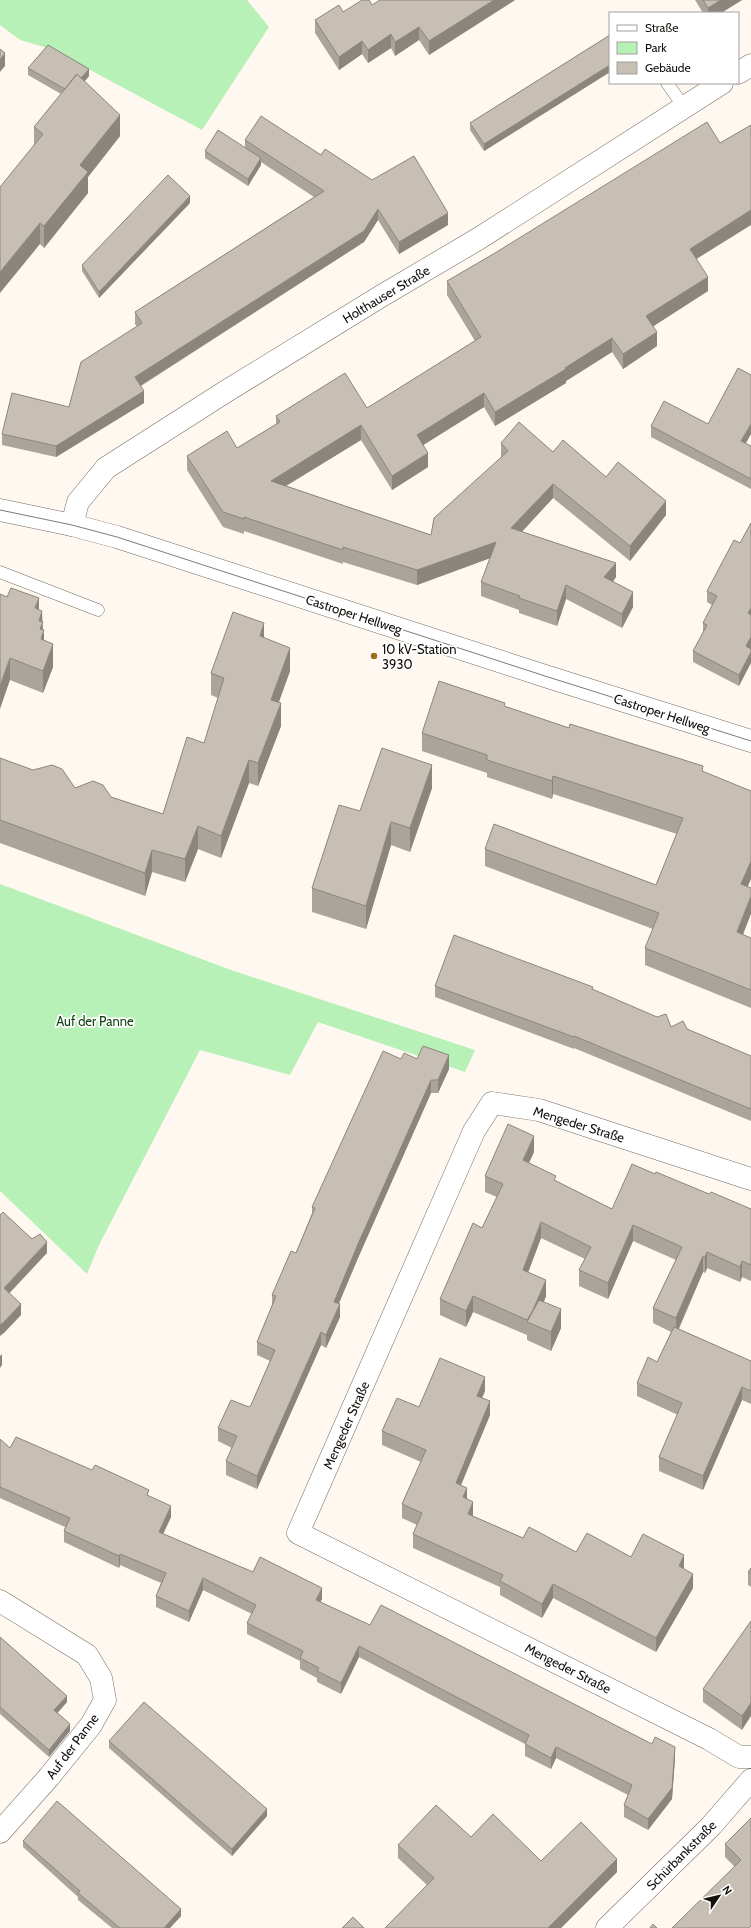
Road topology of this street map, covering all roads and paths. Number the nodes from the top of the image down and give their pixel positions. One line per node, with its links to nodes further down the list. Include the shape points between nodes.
1 (751, 65): 2 (street)
2 (739, 72)
3 (668, 84): 5 (lane)
4 (720, 84): 5 (street, Holthauser Straße)
5 (684, 107): 7 (street, Holthauser Straße, via 478,239 225,392 106,468 78,502)
6 (0, 510): 7 (street, Castroper Hellweg)
7 (72, 525): 10 (street, Castroper Hellweg, via 146,546)
8 (0, 572): 9 (lane)
9 (98, 610)
10 (751, 741)
11 (751, 1179): 13 (street, Mengeder Straße, via 540,1110 492,1103 474,1131 298,1533 709,1739 739,1757)
12 (0, 1601): 15 (street, Auf der Panne, via 87,1655 101,1678 105,1700 72,1748)
13 (751, 1757)
14 (751, 1780): 16 (street, Schürbankstraße, via 711,1826)
15 (0, 1832)
16 (607, 1928)

